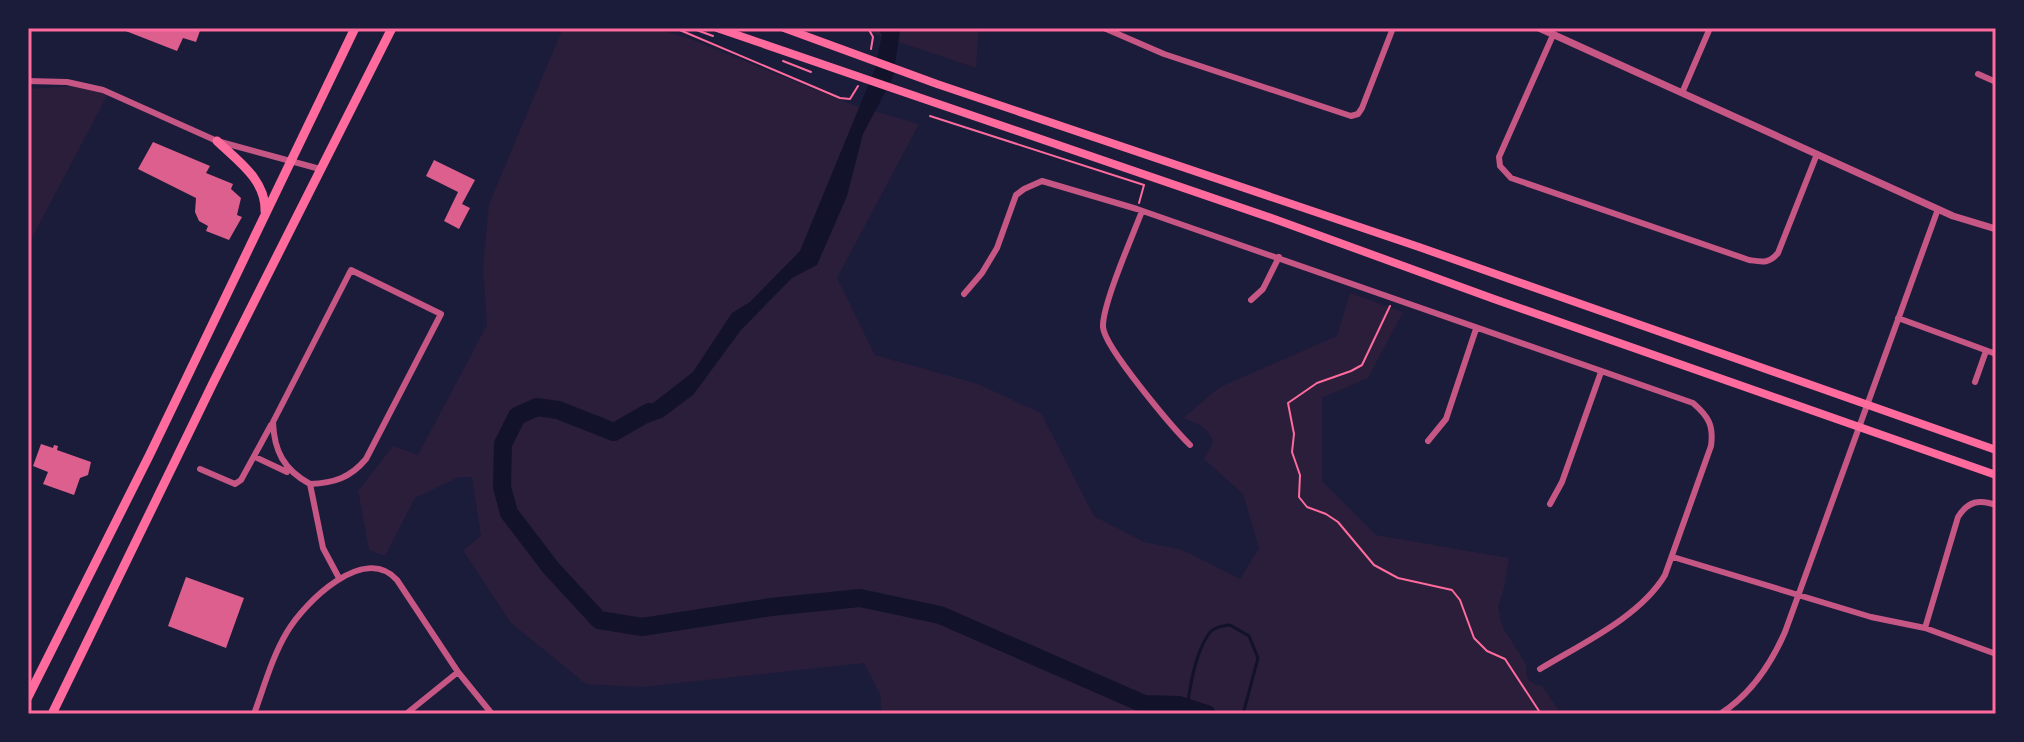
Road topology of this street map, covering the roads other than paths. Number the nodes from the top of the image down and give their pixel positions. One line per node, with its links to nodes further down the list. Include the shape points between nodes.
1 (355, 28): 16 (main road)
2 (392, 28): 17 (main road)
3 (717, 28): 33 (main road)
4 (784, 28): 31 (main road)
5 (1104, 28): 6 (street, via 1164,54 1351,116 1362,108)
6 (1393, 28)
7 (1539, 28): 9 (street)
8 (1710, 28): 13 (street)
9 (1553, 35): 13 (street); 15 (street, via 1499,157 1511,178 1765,262 1778,253)
10 (1978, 74): 12 (street)
11 (28, 81): 14 (street, via 103,90)
12 (1996, 82)
13 (1682, 93): 15 (street)
14 (217, 141): 16 (street); 20 (main road, via 256,180 265,195)
15 (1817, 154): 18 (street)
16 (290, 162): 17 (street); 20 (main road)
17 (320, 169): 52 (main road)
18 (1938, 209): 21 (street); 25 (street)
19 (1140, 210): 22 (street); 23 (street, via 1055,183 1032,184 1016,195 993,256); 35 (street, via 1103,328)
20 (265, 214): 51 (main road)
21 (1996, 229)
22 (1279, 257): 24 (street, via 1263,289); 26 (street)
23 (964, 294)
24 (1251, 300)
25 (1898, 318): 27 (street); 31 (street)
26 (1476, 329): 29 (street); 34 (street, via 1446,419)
27 (1986, 351): 28 (street); 30 (street)
28 (1996, 354)
29 (1601, 372): 42 (street); 44 (street, via 1693,403 1711,425 1711,446)
30 (1975, 382)
31 (1866, 404): 33 (street); 36 (main road)
32 (273, 422): 37 (street); 40 (street, via 281,458); 41 (street, via 351,270 441,314 366,459 344,479)
33 (1859, 426): 39 (main road); 46 (street)
34 (1428, 441)
35 (1190, 445)
36 (1996, 450)
37 (255, 457): 38 (street, via 235,484); 40 (street)
38 (200, 469)
39 (1996, 475)
40 (298, 477): 41 (street)
41 (310, 484): 45 (street, via 323,548)
42 (1550, 504)
43 (1996, 505): 47 (street, via 1976,501 1958,517)
44 (1673, 557): 46 (street); 49 (street, via 1646,600)
45 (339, 578): 50 (street, via 369,568 390,572); 53 (street, via 287,632)
46 (1800, 594): 47 (street); 56 (street, via 1776,653 1742,697)
47 (1925, 628): 48 (street)
48 (1996, 654)
49 (1540, 669)
50 (458, 672): 54 (street); 55 (street)
51 (28, 697)
52 (52, 714)
53 (254, 714)
54 (406, 714)
55 (492, 714)
56 (1720, 714)

